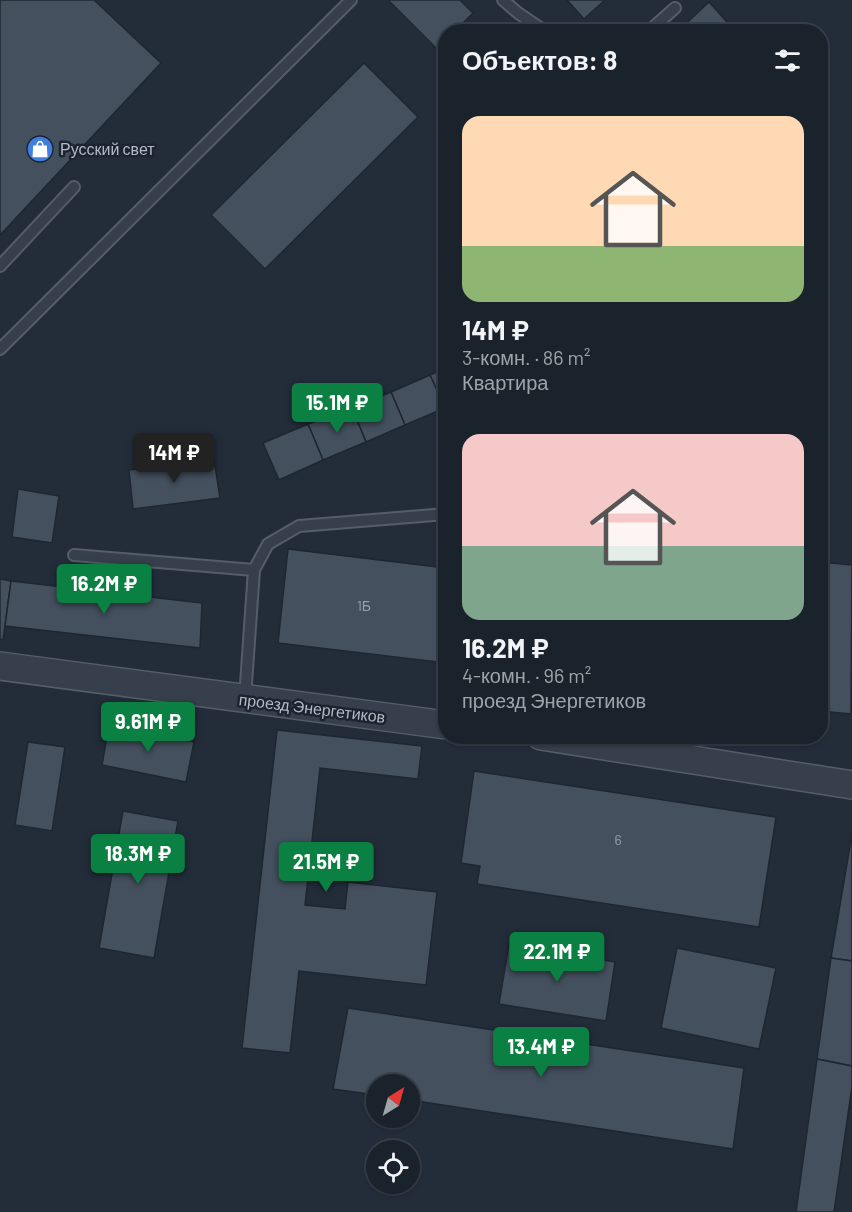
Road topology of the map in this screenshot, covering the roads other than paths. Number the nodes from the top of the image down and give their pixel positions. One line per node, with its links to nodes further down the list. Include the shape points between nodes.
1 (351, 0): 8 (lane)
2 (503, 0): 4 (lane)
3 (675, 8): 5 (lane)
4 (534, 24)
5 (657, 24)
6 (74, 187): 7 (lane)
7 (0, 266)
8 (0, 349)
9 (438, 515): 11 (lane, via 298,526 268,544)
10 (74, 555): 11 (lane)
11 (254, 570): 13 (lane)
12 (0, 666): 13 (street, проезд Энергетиков)
13 (245, 699): 14 (street, проезд Энергетиков)
14 (438, 724)
15 (608, 744): 16 (street)
16 (852, 785)

